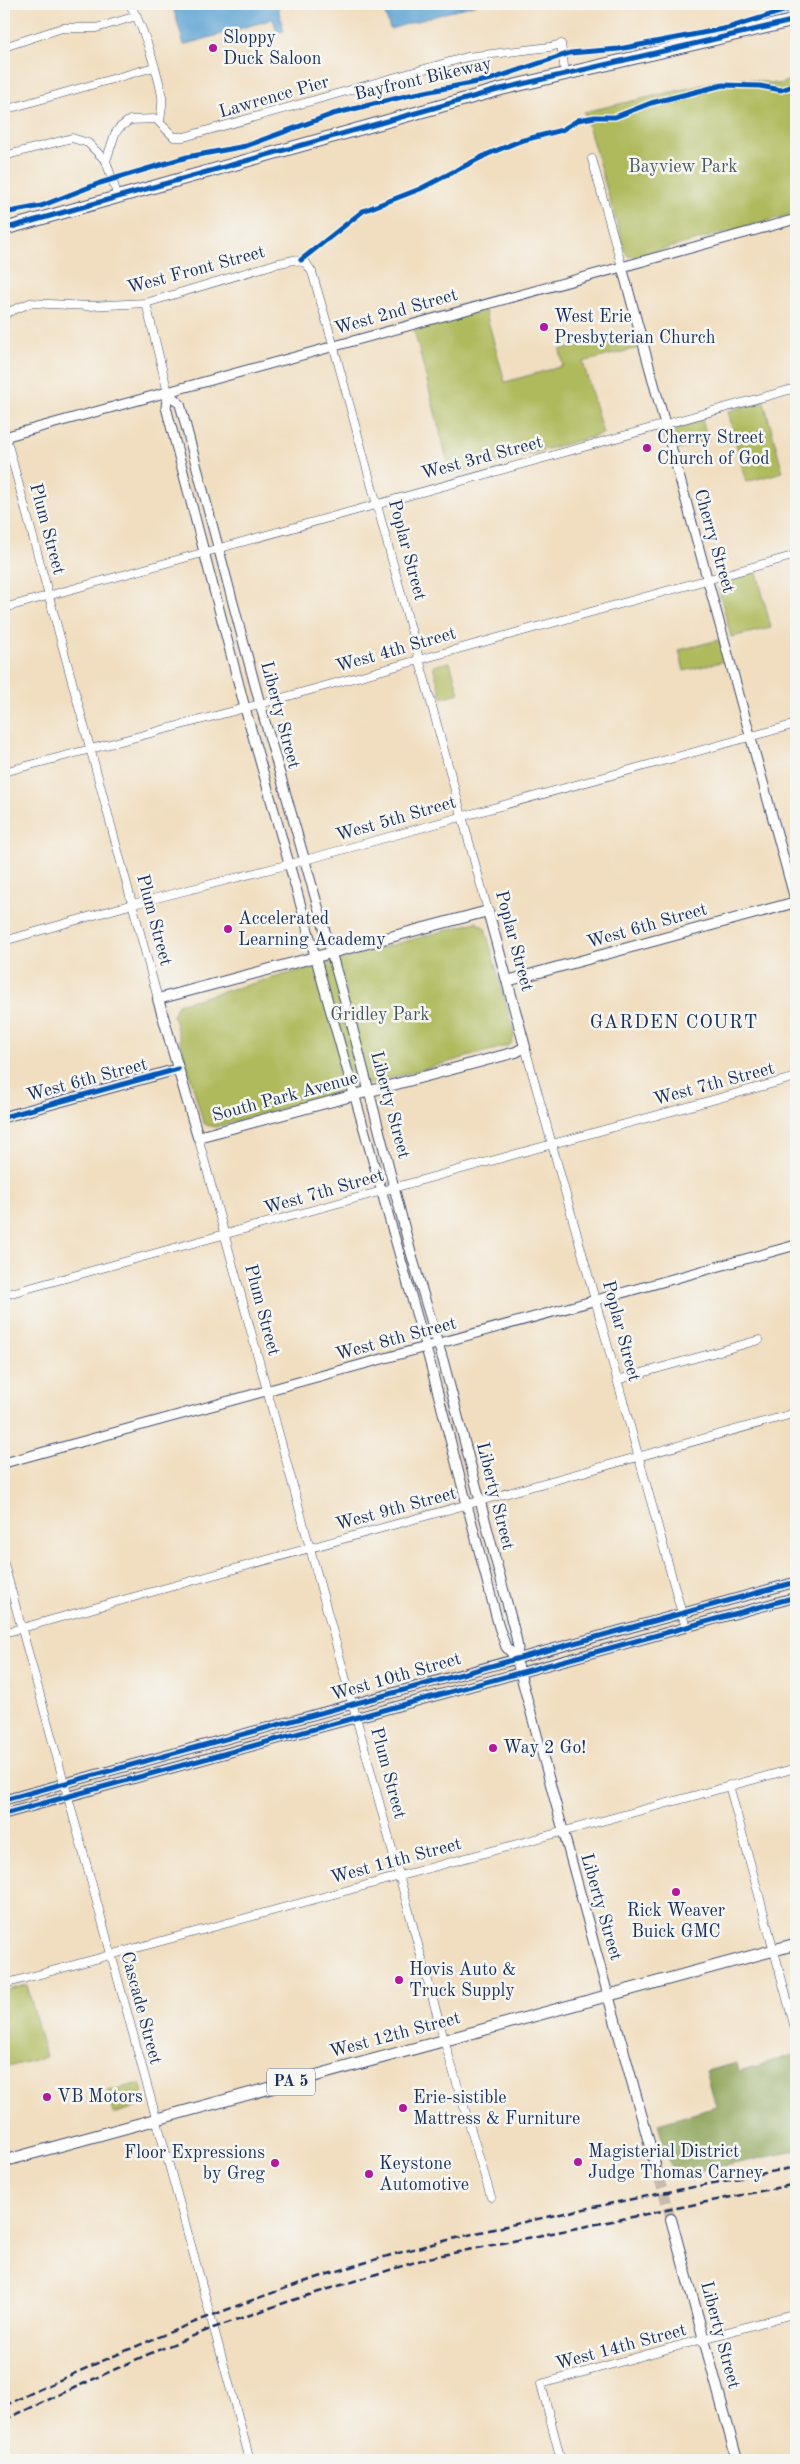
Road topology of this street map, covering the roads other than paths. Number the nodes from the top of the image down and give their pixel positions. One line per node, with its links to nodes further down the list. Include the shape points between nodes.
1 (129, 4): 2 (street)
2 (137, 16): 4 (street, via 96,28 62,28); 5 (street)
3 (796, 20): 6 (highway)
4 (4, 47)
5 (154, 67): 7 (street); 8 (street, via 162,97)
6 (565, 73): 8 (street, Lawrence Pier, via 561,44 467,58 184,138 174,137); 12 (highway)
7 (4, 110)
8 (160, 121): 11 (street, via 143,118 124,123 115,134)
9 (4, 156): 11 (street, via 72,138 88,143)
10 (592, 159): 16 (street, Cherry Street)
11 (106, 161): 12 (street)
12 (118, 197): 14 (highway)
13 (796, 219): 16 (street, West 2nd Street)
14 (4, 229)
15 (306, 263): 17 (street, West Front Street, via 294,260 275,264); 19 (street, Poplar Street, via 312,272)
16 (622, 267): 19 (street, West 2nd Street); 22 (street, Cherry Street)
17 (146, 303): 18 (street, West Front Street, via 97,306 30,303); 21 (street, Liberty Street)
18 (4, 314)
19 (334, 346): 21 (street, West 2nd Street); 24 (street, Poplar Street)
20 (796, 388): 22 (street, West 3rd Street)
21 (168, 393): 23 (street, West 2nd Street); 25 (street, Liberty Street, via 180,404); 26 (street, Liberty Street, via 166,407)
22 (665, 424): 24 (street, West 3rd Street); 28 (street, Cherry Street)
23 (4, 434): 29 (street, Plum Street)
24 (377, 502): 25 (street, West 3rd Street); 31 (street, Poplar Street)
25 (219, 549): 26 (street, West 3rd Street); 32 (street, Liberty Street)
26 (205, 552): 29 (street, West 3rd Street); 33 (street, Liberty Street)
27 (796, 556): 28 (street, West 4th Street)
28 (708, 580): 31 (street, West 4th Street); 35 (street, Cherry Street)
29 (48, 596): 30 (street, West 3rd Street); 36 (street, Plum Street)
30 (4, 608)
31 (420, 659): 32 (street, West 4th Street); 38 (street, Poplar Street)
32 (260, 704): 33 (street, West 4th Street); 39 (street, Liberty Street)
33 (245, 708): 36 (street, West 4th Street); 40 (street, Liberty Street)
34 (796, 724): 35 (street, West 5th Street)
35 (751, 736): 38 (street, West 5th Street); 41 (street, Cherry Street)
36 (90, 748): 37 (street, West 4th Street); 42 (street, Plum Street)
37 (4, 772)
38 (462, 815): 39 (street, West 5th Street); 43 (street, Poplar Street)
39 (304, 860): 40 (street, West 5th Street); 45 (street, Liberty Street)
40 (290, 864): 42 (street, West 5th Street); 46 (street, Liberty Street)
41 (796, 902): 47 (main road, West 6th Street)
42 (133, 904): 44 (street, West 5th Street); 48 (street, Plum Street)
43 (488, 911): 45 (main road); 47 (main road, Poplar Street)
44 (4, 941)
45 (331, 953): 46 (main road); 52 (street, Liberty Street)
46 (317, 957): 48 (main road); 53 (street, Liberty Street)
47 (507, 981): 49 (main road, Poplar Street)
48 (158, 999): 50 (main road, Plum Street)
49 (525, 1048): 52 (main road, South Park Avenue); 56 (street, Poplar Street)
50 (178, 1069): 54 (main road, West 6th Street); 55 (main road, Plum Street)
51 (796, 1077): 56 (street, West 7th Street)
52 (369, 1092): 53 (main road, South Park Avenue); 57 (street, Liberty Street)
53 (356, 1096): 55 (main road, South Park Avenue); 58 (street, Liberty Street)
54 (4, 1116)
55 (198, 1138): 59 (street, Plum Street)
56 (553, 1143): 57 (street, West 7th Street); 62 (street, Poplar Street)
57 (395, 1187): 58 (street, West 7th Street); 64 (street, Liberty Street)
58 (382, 1191): 59 (street, West 7th Street); 65 (street, Liberty Street)
59 (224, 1235): 61 (street, West 7th Street); 67 (street, Plum Street)
60 (796, 1245): 62 (street, West 8th Street)
61 (4, 1295)
62 (596, 1301): 64 (street, West 8th Street); 66 (street, Poplar Street)
63 (759, 1340): 66 (street)
64 (438, 1344): 65 (street, West 8th Street); 71 (street, Liberty Street)
65 (426, 1347): 67 (street, West 8th Street); 72 (street, Liberty Street)
66 (618, 1380): 69 (street, Poplar Street)
67 (266, 1391): 70 (street, West 8th Street); 73 (street, Plum Street)
68 (796, 1413): 69 (street, West 9th Street)
69 (639, 1456): 71 (street, West 9th Street); 77 (street, Poplar Street)
70 (4, 1463)
71 (479, 1502): 72 (street, West 9th Street); 81 (street, Liberty Street, via 516,1636)
72 (467, 1506): 73 (street, West 9th Street); 81 (street, Liberty Street, via 506,1647)
73 (310, 1547): 78 (street, West 9th Street); 83 (street, Plum Street)
74 (4, 1564): 78 (street, Cascade Street)
75 (796, 1582): 77 (street, West 10th Street)
76 (796, 1597): 79 (street, West 10th Street)
77 (682, 1614): 79 (street, Poplar Street); 81 (street, West 10th Street)
78 (21, 1628): 80 (street, West 9th Street); 88 (street, Cascade Street)
79 (686, 1628): 82 (street, West 10th Street)
80 (4, 1633)
81 (516, 1658): 82 (street, Liberty Street); 83 (street, West 10th Street)
82 (520, 1673): 84 (street, West 10th Street); 93 (street, Liberty Street)
83 (352, 1703): 84 (street, Plum Street); 85 (street, West 10th Street)
84 (357, 1718): 86 (street, West 10th Street); 94 (street, Plum Street)
85 (209, 1743): 86 (street); 88 (street, West 10th Street)
86 (213, 1757): 90 (street, West 10th Street)
87 (796, 1768): 89 (street, West 11th Street)
88 (64, 1783): 90 (street, Cascade Street); 91 (street, West 10th Street)
89 (729, 1784): 93 (street, West 11th Street); 96 (street)
90 (67, 1797): 92 (street, West 10th Street); 97 (street, Cascade Street)
91 (4, 1800)
92 (4, 1814)
93 (563, 1830): 94 (street, West 11th Street); 99 (street, Liberty Street)
94 (400, 1876): 97 (street, West 11th Street); 101 (street, Plum Street)
95 (796, 1944): 96 (main road, West 12th Street / PA 5)
96 (774, 1950): 99 (main road, West 12th Street / PA 5); 100 (street)
97 (111, 1955): 98 (street, West 11th Street); 102 (street, Cascade Street)
98 (4, 1984)
99 (608, 1995): 101 (main road, West 12th Street / PA 5); 104 (main road, Liberty Street)
100 (796, 2032)
101 (444, 2040): 102 (main road, West 12th Street / PA 5); 105 (street, Plum Street)
102 (156, 2119): 103 (main road, West 12th Street / PA 5); 109 (street, Cascade Street)
103 (4, 2161)
104 (655, 2164)
105 (491, 2197)
106 (670, 2219): 108 (main road, Liberty Street)
107 (796, 2313): 108 (street, West 14th Street)
108 (704, 2340): 110 (street, West 14th Street, via 541,2384); 111 (main road, Liberty Street)
109 (250, 2460)
110 (562, 2460)
111 (737, 2460)

